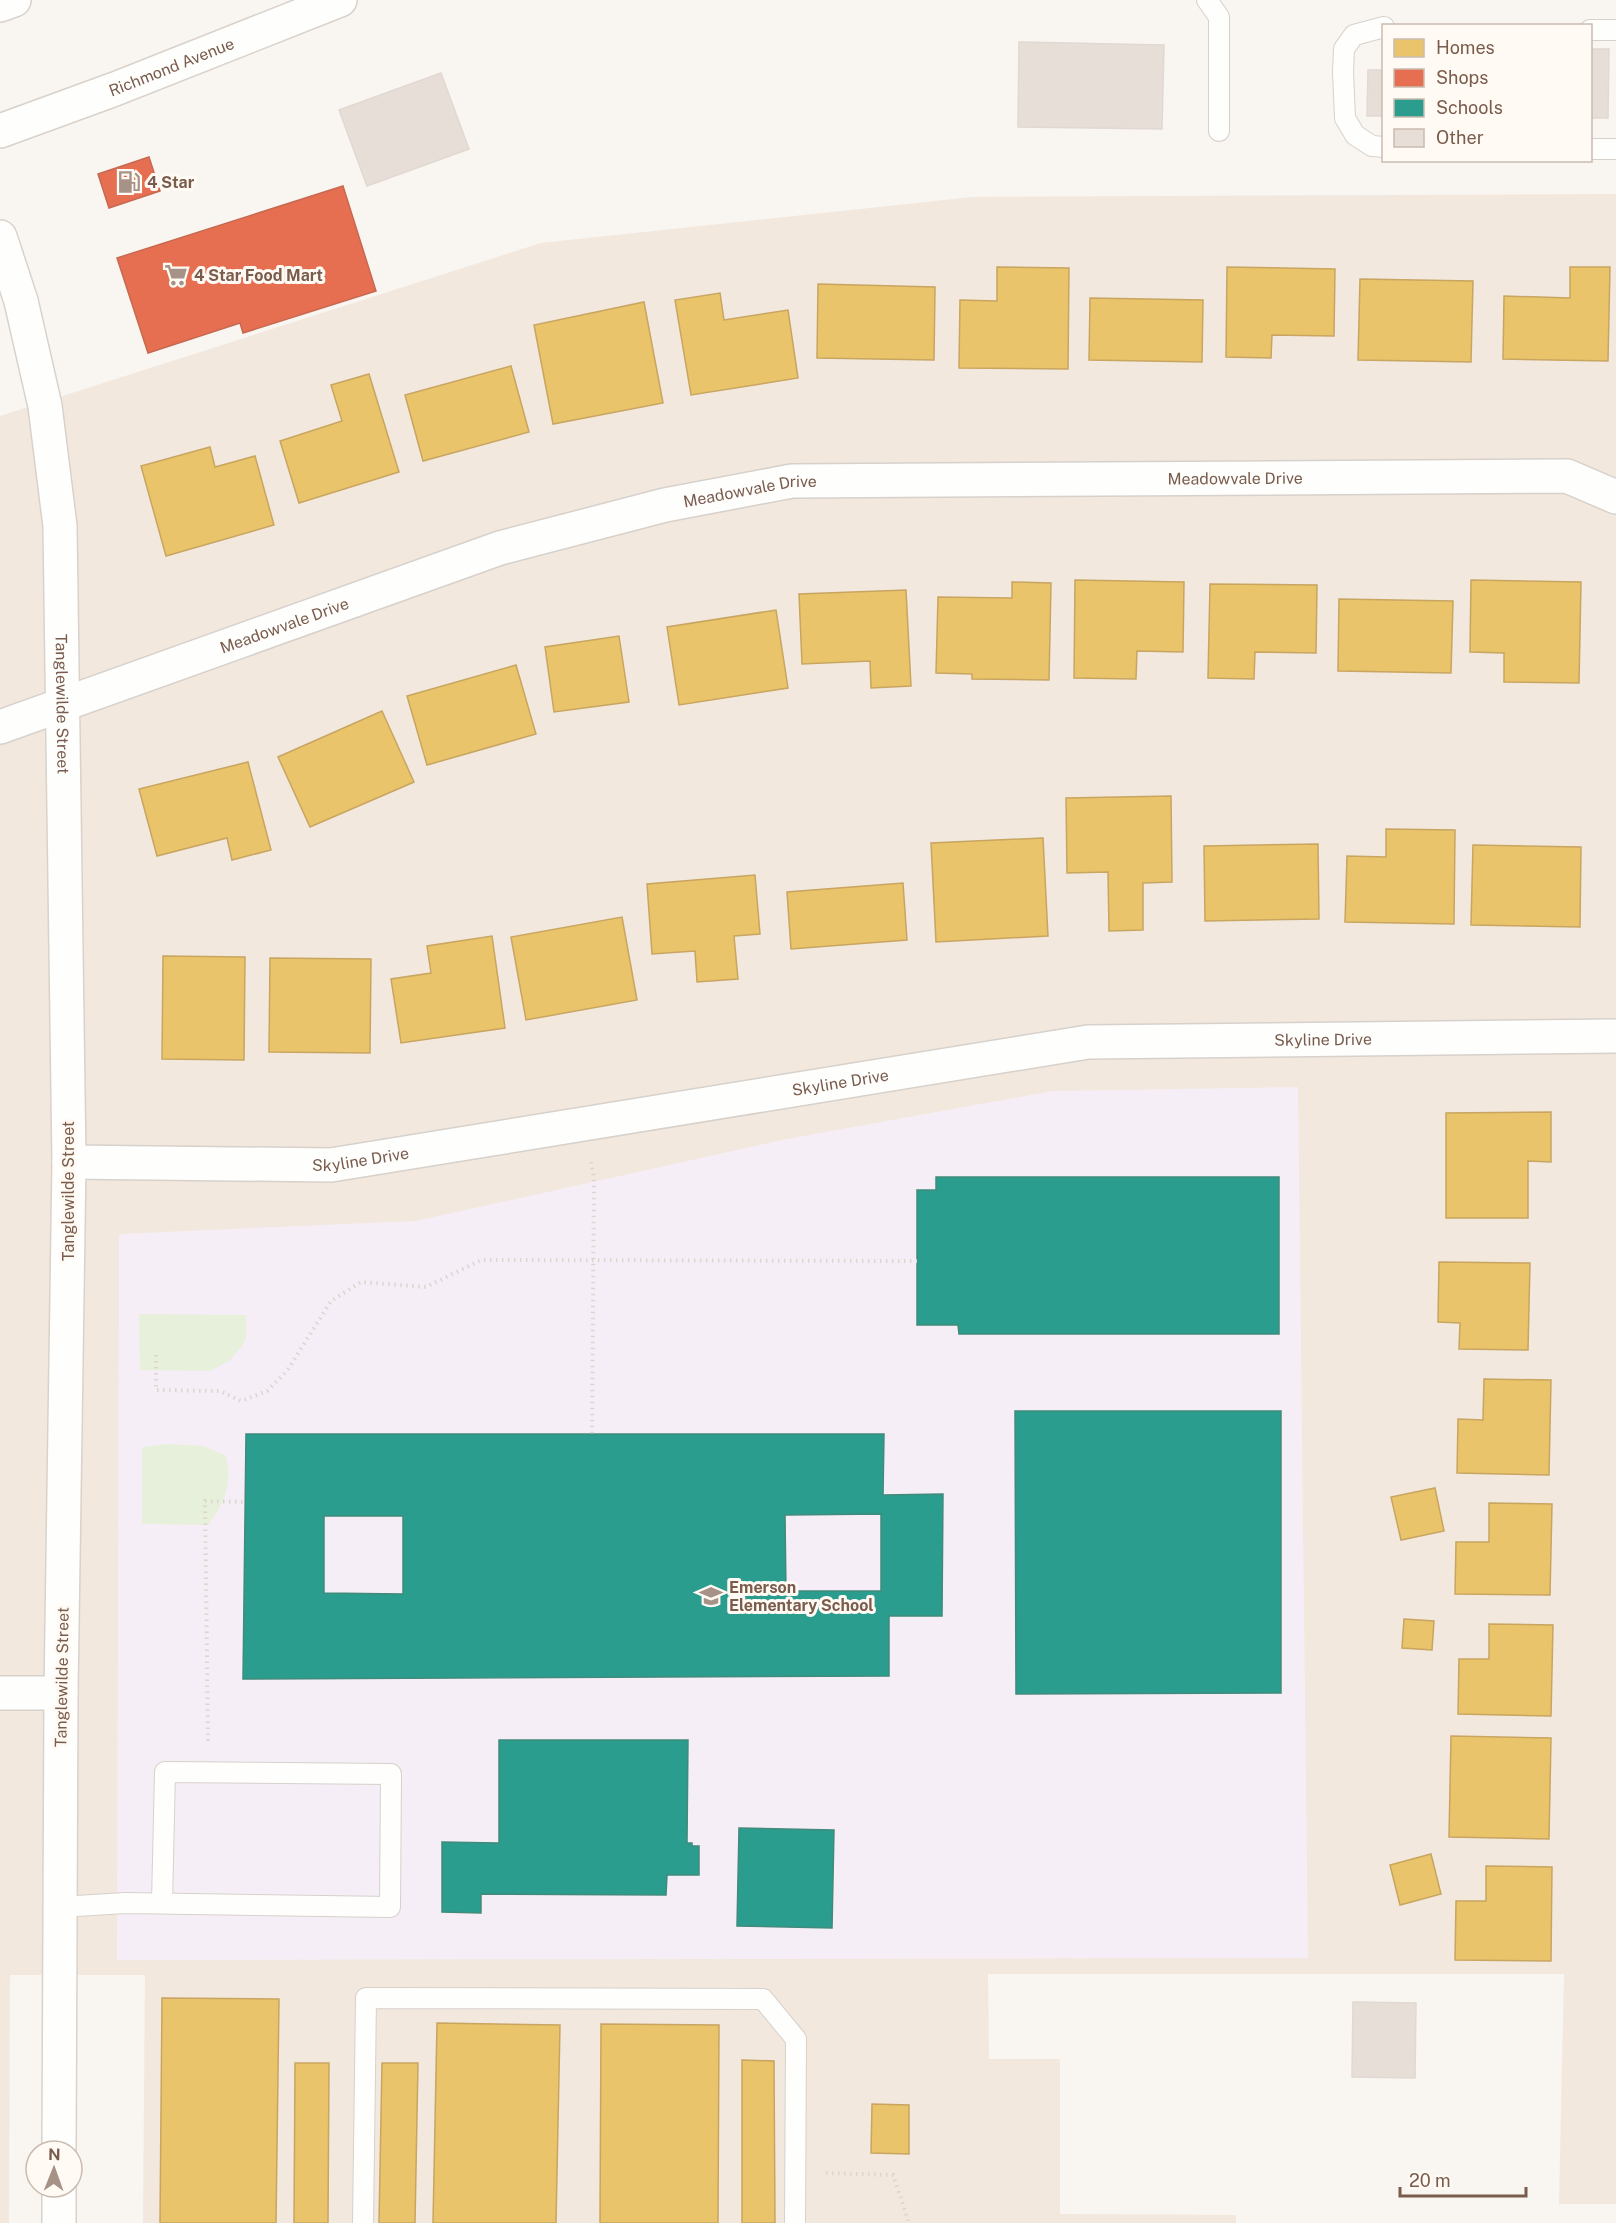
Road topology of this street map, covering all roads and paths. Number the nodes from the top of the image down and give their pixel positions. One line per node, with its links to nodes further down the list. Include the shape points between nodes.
1 (14, 0): 4 (street)
2 (340, 0): 8 (street, Richmond Avenue)
3 (1207, 0): 9 (lane, via 1219,17)
4 (0, 5)
5 (1382, 27): 10 (lane, via 1354,34 1344,49 1343,72 1345,118 1355,135 1372,146)
6 (1592, 30): 7 (lane)
7 (1616, 30)
8 (0, 131)
9 (1218, 131)
10 (1382, 147)
11 (1592, 148): 12 (lane)
12 (1616, 149)
13 (0, 237): 15 (street, Tanglewilde Street, via 21,301 45,406 60,526)
14 (1616, 497): 15 (street, Meadowvale Drive, via 1567,476 792,481 665,505 500,548)
15 (63, 705): 16 (street, Meadowvale Drive); 19 (street, Tanglewilde Street)
16 (0, 726)
17 (1616, 1036): 19 (street, Skyline Drive, via 1088,1042 331,1166)
18 (591, 1161): 20 (path)
19 (69, 1162): 26 (street, Tanglewilde Street)
20 (593, 1260): 21 (path); 22 (path, via 481,1260 426,1287 361,1282 331,1301 286,1371 267,1391 241,1401 220,1391 156,1390); 23 (path)
21 (917, 1260)
22 (156, 1355)
23 (592, 1434)
24 (243, 1502): 27 (path, via 205,1501)
25 (0, 1693): 26 (street)
26 (61, 1694): 29 (street, Tanglewilde Street)
27 (208, 1773): 28 (lane, via 165,1772); 28 (lane, via 391,1773 390,1907)
28 (162, 1903): 29 (lane)
29 (61, 1907): 30 (street, Tanglewilde Street)
30 (59, 2139)
31 (795, 2172): 34 (lane, via 796,2038 763,1999 366,1998); 35 (lane); 36 (path, via 893,2175)
32 (59, 2199): 33 (street)
33 (59, 2223)
34 (363, 2223)
35 (795, 2223)
36 (909, 2223)

